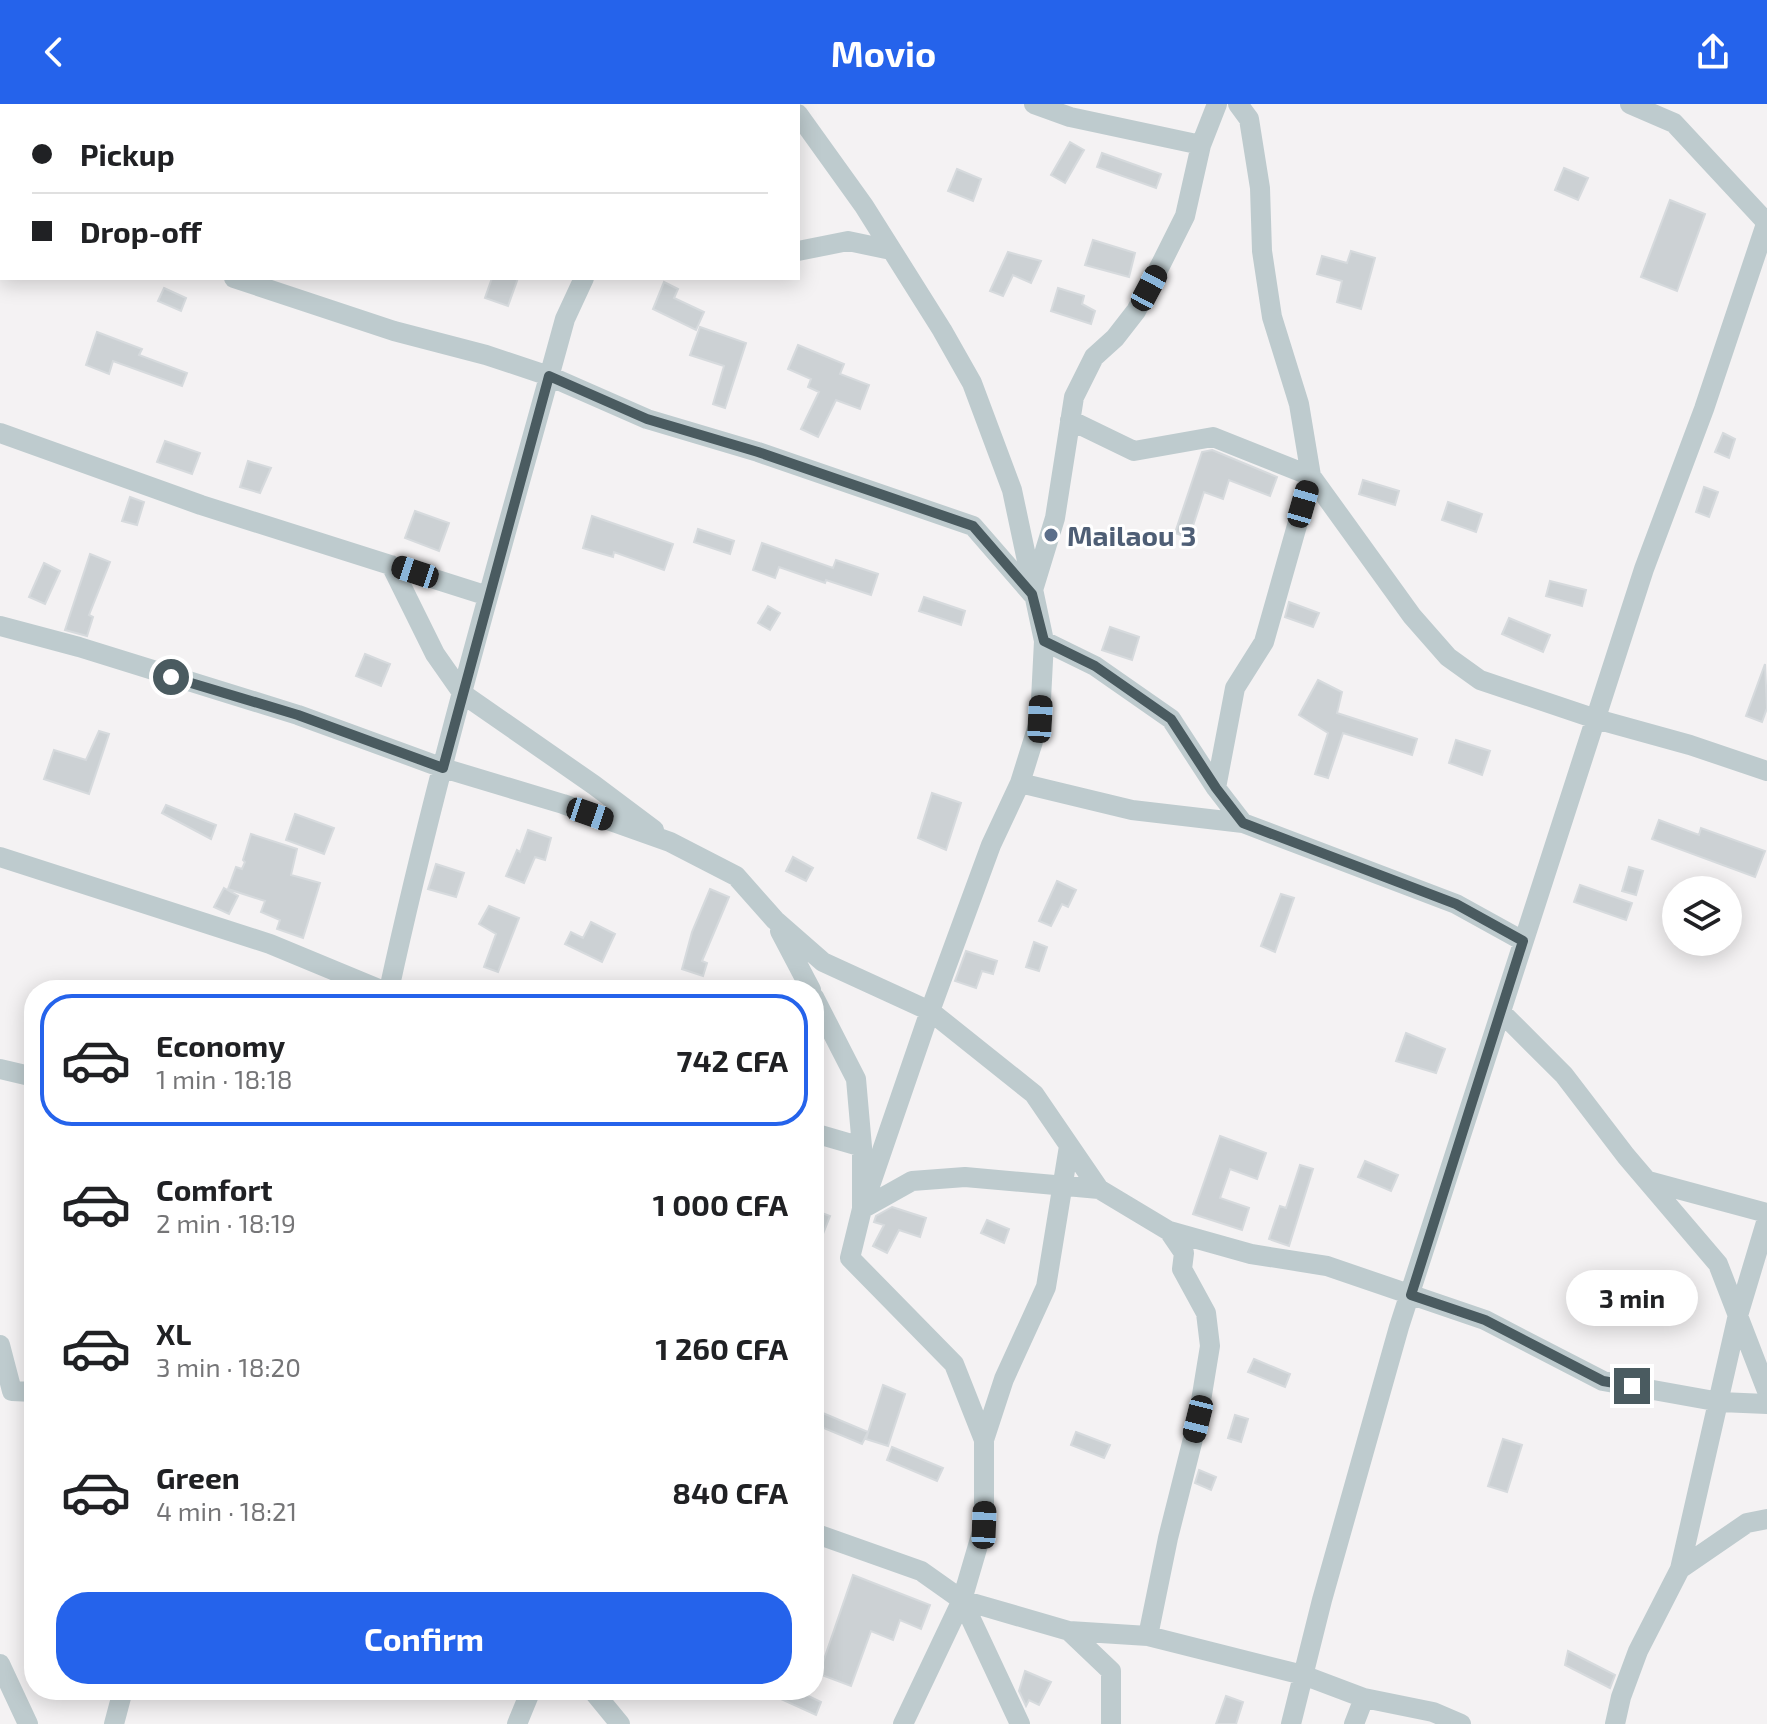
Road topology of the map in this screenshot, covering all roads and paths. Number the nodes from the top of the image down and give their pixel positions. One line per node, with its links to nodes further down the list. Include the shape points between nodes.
1 (1034, 104): 6 (street, via 1070,117)
2 (1217, 104): 6 (street)
3 (1238, 104): 15 (street, via 1249,119 1272,317 1299,404)
4 (1630, 104): 7 (street, via 1674,123)
5 (800, 117): 8 (street)
6 (1201, 145): 13 (street, via 1185,216 1136,311 1094,357 1074,397)
7 (1767, 222): 22 (street)
8 (891, 250): 9 (street, via 848,241); 17 (street, via 972,383 1012,490)
9 (800, 251)
10 (240, 280): 12 (street)
11 (583, 280): 12 (street)
12 (549, 376): 17 (street, via 647,419 973,526); 18 (street)
13 (1070, 420): 15 (street, via 1134,451 1213,437); 17 (street, via 1055,518)
14 (0, 433): 16 (street)
15 (1311, 476): 22 (street, via 1448,657 1480,680); 26 (street, via 1264,642 1235,688)
16 (391, 565): 18 (street); 21 (street, via 435,654)
17 (1032, 594): 20 (street)
18 (488, 596): 21 (street)
19 (0, 626): 23 (street, via 298,715)
20 (1044, 641): 25 (street, via 1040,719); 26 (street, via 1095,666 1171,719)
21 (463, 694): 23 (street); 28 (street)
22 (1596, 719): 24 (street); 31 (street)
23 (443, 768): 28 (street); 33 (street)
24 (1767, 771)
25 (1020, 783): 27 (street, via 1132,810); 35 (street, via 991,845)
26 (1216, 788): 27 (street)
27 (1243, 823): 31 (street, via 1456,904)
28 (670, 842): 30 (street, via 736,876)
29 (0, 857): 32 (street, via 270,944)
30 (775, 920): 34 (street); 35 (street, via 823,962)
31 (1523, 941): 36 (street)
32 (357, 980)
33 (391, 980)
34 (806, 980)
35 (930, 1011): 41 (street, via 1034,1094); 46 (street)
36 (1502, 1013): 43 (street, via 1564,1075); 49 (street)
37 (824, 1017): 42 (street, via 856,1079)
38 (0, 1069): 39 (street)
39 (24, 1075)
40 (824, 1136): 42 (street)
41 (1069, 1146): 44 (street); 45 (street)
42 (862, 1147): 46 (street)
43 (1648, 1181): 47 (street); 50 (street, via 1718,1264)
44 (1061, 1185): 45 (street); 46 (street, via 965,1177 912,1181); 56 (street, via 1046,1287 1004,1379)
45 (1099, 1189): 48 (street)
46 (862, 1209): 56 (street, via 850,1258 954,1364)
47 (1767, 1216): 50 (street)
48 (1169, 1231): 49 (street, via 1251,1254 1327,1266); 62 (street, via 1184,1253 1182,1269 1206,1313 1210,1346)
49 (1411, 1295): 54 (street, via 1485,1320 1603,1381); 64 (street)
50 (1737, 1319): 52 (street); 54 (street)
51 (0, 1345): 53 (street, via 12,1391)
52 (1767, 1391)
53 (24, 1392)
54 (1720, 1402): 55 (street); 59 (street)
55 (1767, 1404)
56 (984, 1440): 60 (street, via 984,1525)
57 (1767, 1519): 59 (street, via 1747,1523)
58 (824, 1537): 60 (street, via 921,1571)
59 (1680, 1569): 79 (street, via 1638,1651)
60 (962, 1600): 61 (street); 73 (street); 74 (street)
61 (1069, 1631): 62 (street); 75 (street, via 1111,1671)
62 (1148, 1636): 64 (street)
63 (0, 1664): 69 (street)
64 (1303, 1675): 65 (street); 76 (street)
65 (1364, 1698): 77 (street); 78 (street, via 1433,1712)
66 (120, 1700): 70 (street)
67 (527, 1700): 71 (street)
68 (600, 1700): 72 (street)
69 (28, 1724)
70 (114, 1724)
71 (517, 1724)
72 (620, 1724)
73 (903, 1724)
74 (1020, 1724)
75 (1111, 1724)
76 (1291, 1724)
77 (1354, 1724)
78 (1461, 1724)
79 (1615, 1724)

